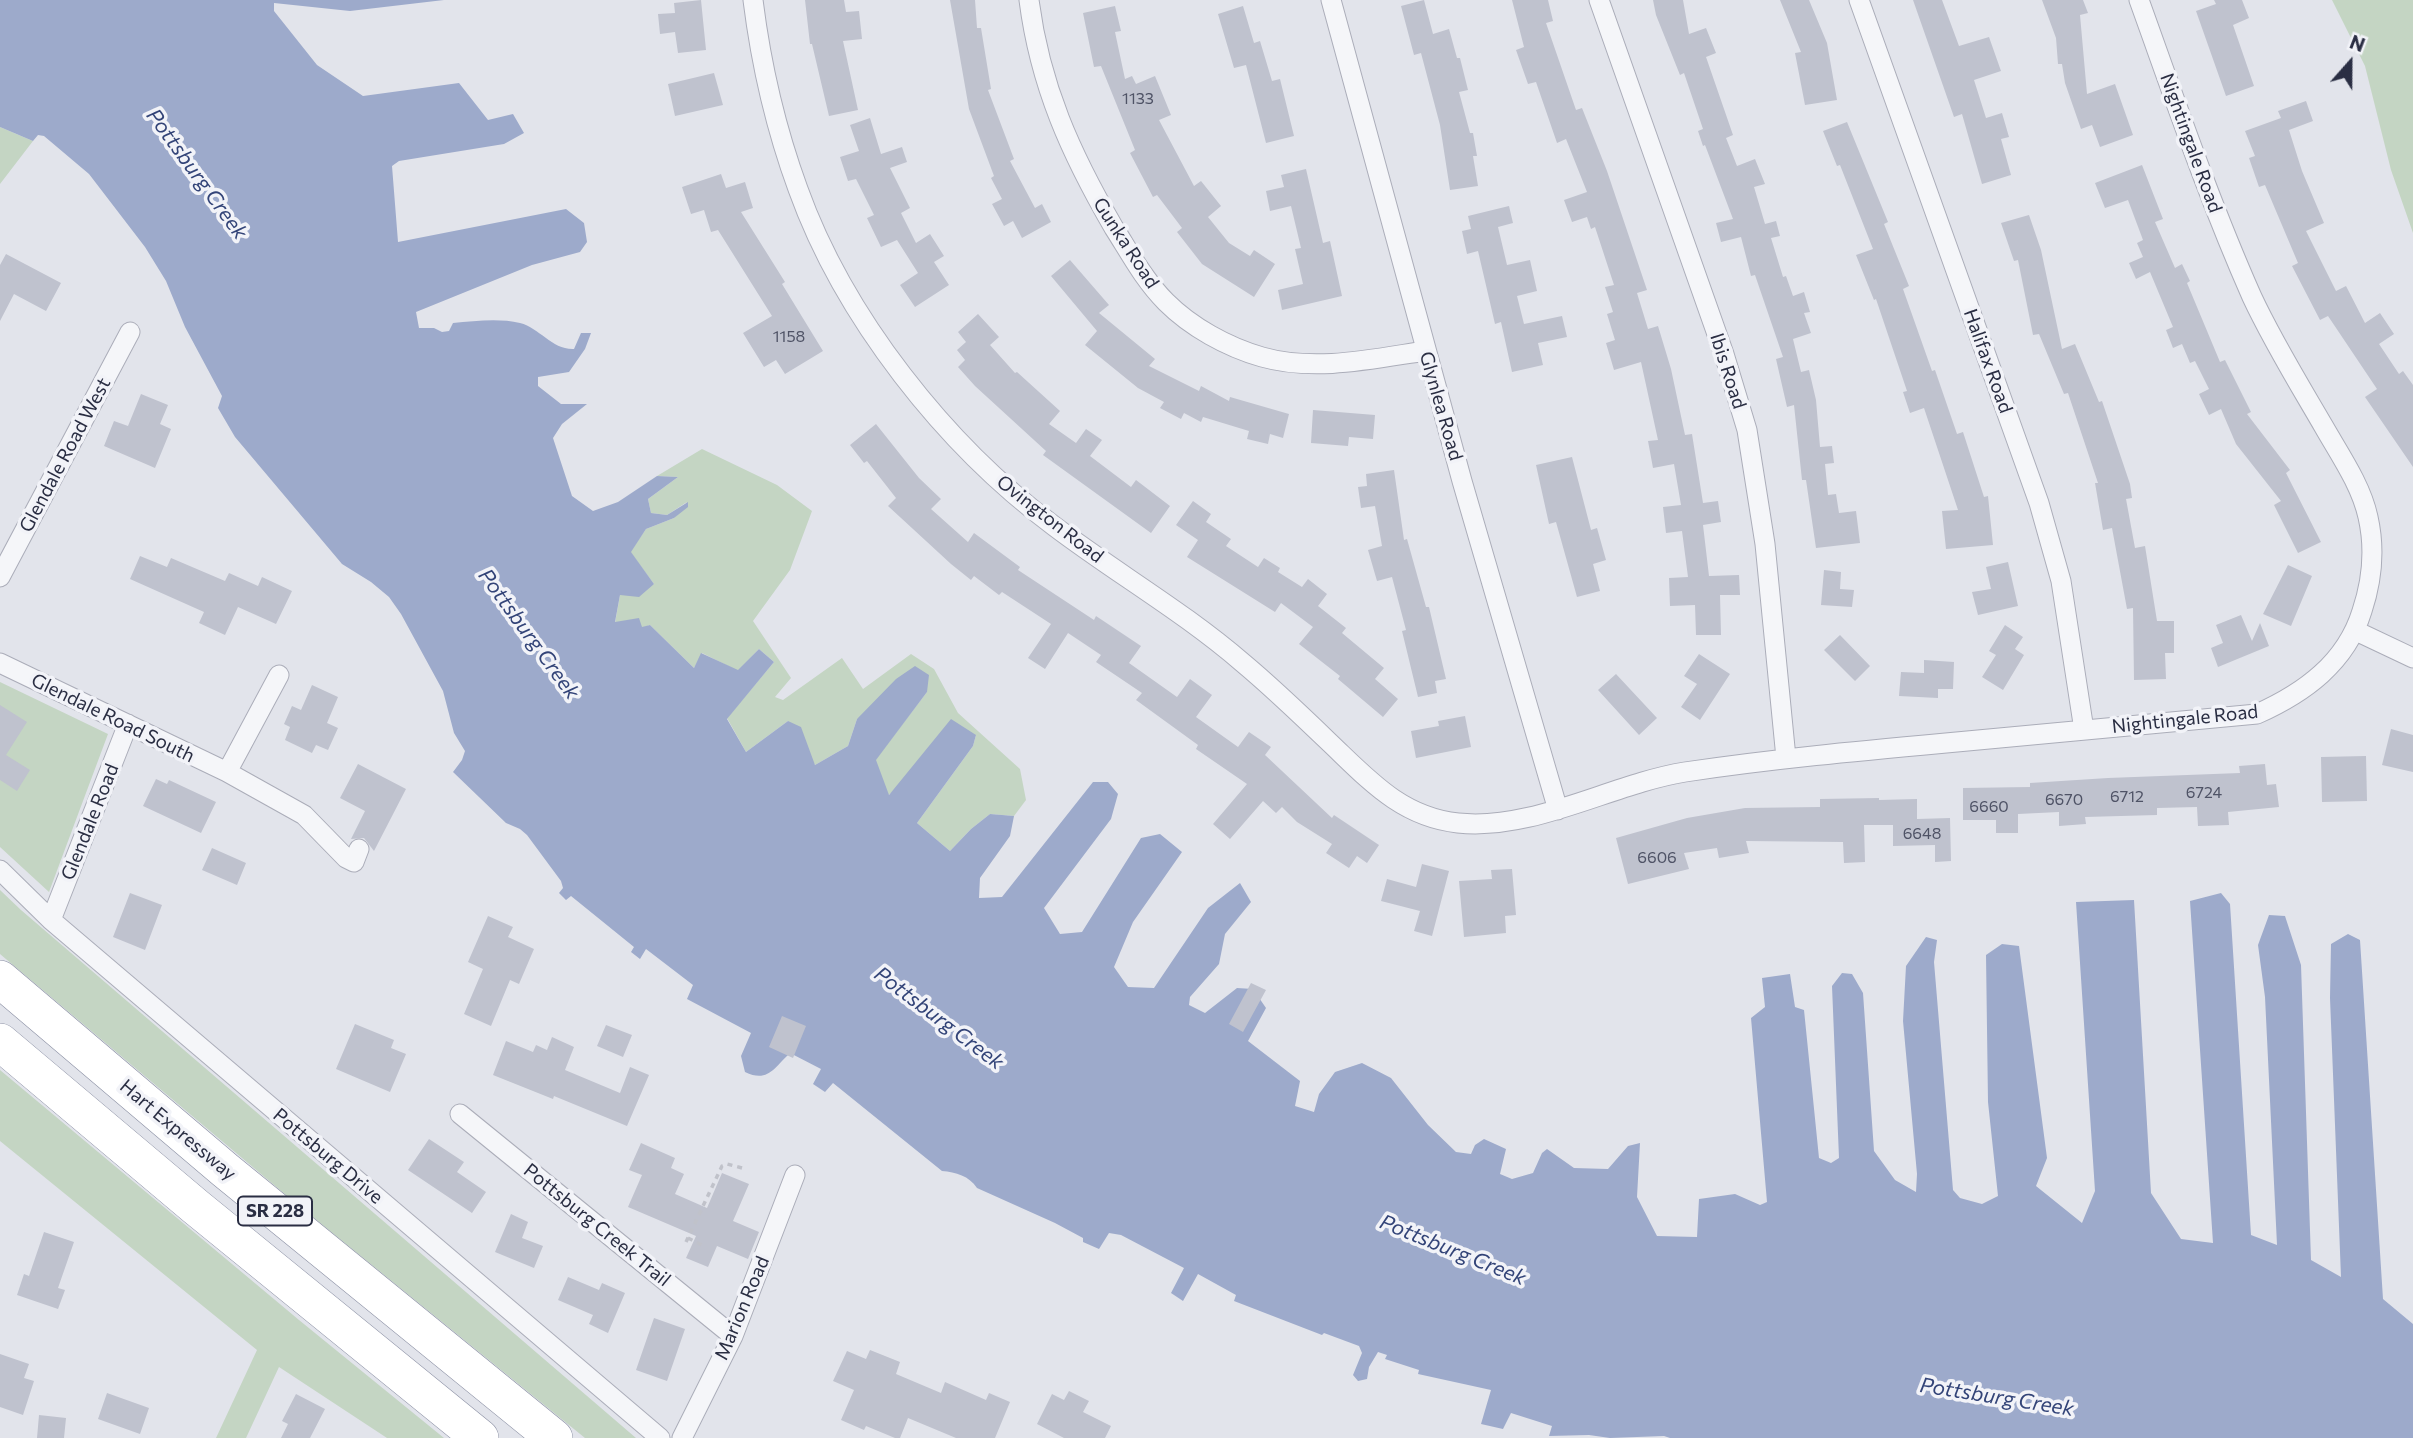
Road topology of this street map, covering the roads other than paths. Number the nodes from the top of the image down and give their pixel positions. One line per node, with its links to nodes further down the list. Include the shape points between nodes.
1 (753, 0): 18 (street, Ovington Road, via 782,138 818,236 883,349 975,458 1053,526 1233,654 1369,782 1392,798 1436,820 1465,824)
2 (1030, 0): 8 (street, Gunka Road, via 1042,67 1072,152 1136,264 1167,303 1228,345 1292,363)
3 (1331, 0): 8 (street, Glynlea Road)
4 (1599, 0): 16 (street, Ibis Road, via 1747,430 1765,544)
5 (1859, 0): 15 (street, Halifax Road, via 2039,503 2061,581)
6 (2139, 0): 10 (street, Nightingale Road, via 2219,223 2259,311 2345,464 2368,516 2371,572)
7 (130, 332): 9 (street, Glendale Road West)
8 (1425, 351): 18 (street, Glynlea Road)
9 (0, 577)
10 (2356, 631): 11 (street); 15 (street, Nightingale Road, via 2335,662 2305,690 2257,715)
11 (2413, 658)
12 (0, 663): 14 (street, Glendale Road South)
13 (279, 675): 17 (street)
14 (128, 724): 17 (street, Glendale Road South); 21 (street, Glendale Road)
15 (2084, 730): 16 (street, Nightingale Road)
16 (1786, 758): 18 (street, Nightingale Road, via 1677,774)
17 (227, 772): 19 (street, Glendale Road South, via 304,815 346,858 354,862)
18 (1558, 810)
19 (359, 849)
20 (0, 870): 21 (street, Pottsburg Drive)
21 (51, 920): 29 (street, Pottsburg Drive)
22 (0, 979): 28 (highway, Hart Expressway / SR 228, via 225,1170)
23 (0, 1042): 27 (highway, SR 228)
24 (460, 1114): 26 (street, Pottsburg Creek Trail)
25 (795, 1175): 26 (street, Marion Road)
26 (733, 1336): 30 (street, Marion Road)
27 (480, 1438)
28 (554, 1438)
29 (660, 1438)
30 (682, 1438)

